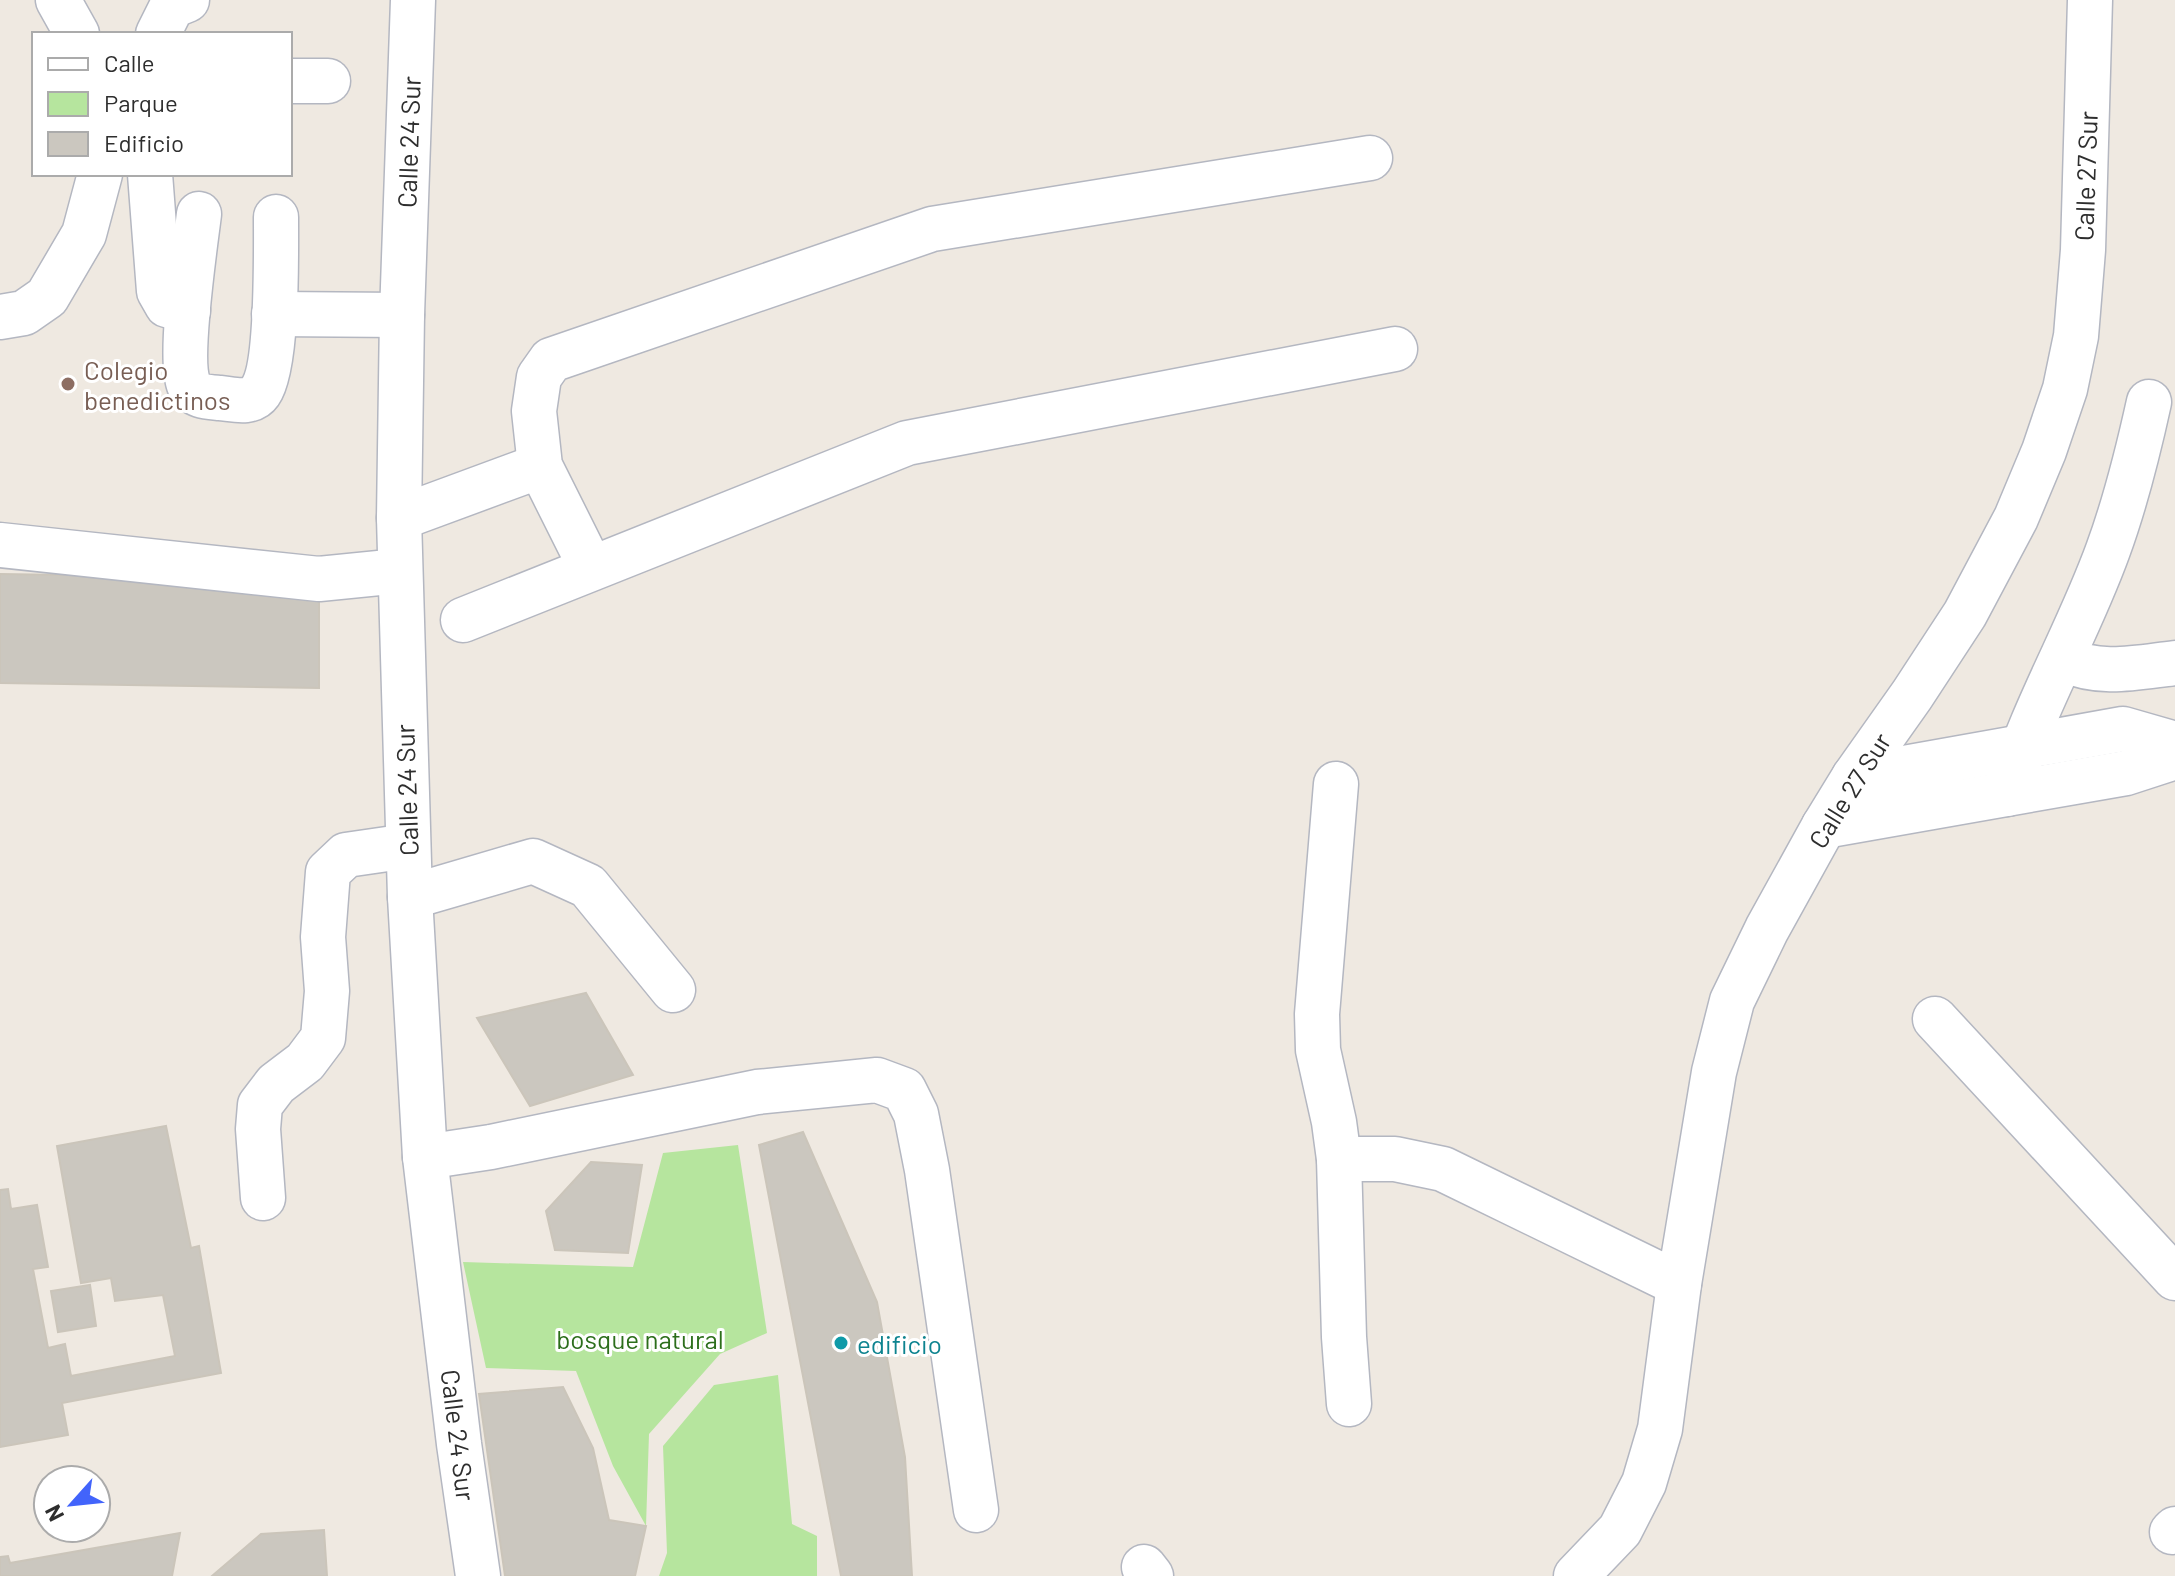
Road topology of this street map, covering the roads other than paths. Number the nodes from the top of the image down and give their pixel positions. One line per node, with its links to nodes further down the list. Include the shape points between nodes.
1 (58, 0): 5 (street)
2 (187, 0): 6 (street, via 172,6)
3 (413, 0): 14 (street, Calle 24 Sur)
4 (2090, 0): 26 (street, Calle 27 Sur, via 2083,250 2076,336 2065,389 2016,518 1965,614)
5 (76, 32)
6 (159, 32)
7 (1370, 158): 18 (street, via 932,229 551,360 539,377 534,411)
8 (99, 176): 15 (street, via 84,234 47,297 24,313)
9 (150, 176): 12 (street, via 159,291 167,305)
10 (199, 214): 12 (street)
11 (276, 217): 13 (street)
12 (188, 311): 13 (street, via 190,388 200,396 248,401 260,394 266,378)
13 (274, 314): 14 (street)
14 (402, 315): 19 (street, Calle 24 Sur)
15 (0, 317)
16 (1395, 349): 21 (street, via 907,443)
17 (2149, 402): 24 (street, via 2108,551)
18 (540, 466): 19 (street); 21 (street)
19 (399, 518): 22 (street, Calle 24 Sur)
20 (0, 545): 22 (street, via 319,579)
21 (591, 568): 23 (street)
22 (399, 571): 35 (street, Calle 24 Sur)
23 (463, 620)
24 (2062, 659): 25 (street, via 2111,671); 28 (street)
25 (2175, 663)
26 (1912, 695): 30 (street, via 1925,733); 31 (street, Calle 27 Sur)
27 (2175, 744): 28 (street, via 2123,729)
28 (2021, 748): 30 (street); 33 (street)
29 (2175, 757): 33 (street, via 2126,773)
30 (1952, 760): 31 (street)
31 (1854, 777): 34 (street, Calle 27 Sur)
32 (1336, 784): 40 (street, via 1317,1014 1318,1050)
33 (2007, 794): 34 (street)
34 (1824, 826): 43 (street, Calle 27 Sur, via 1732,1001 1714,1072)
35 (408, 846): 36 (street, Calle 24 Sur); 41 (street, via 346,855 328,872 323,1038 260,1105)
36 (410, 897): 37 (street, via 533,861 588,886); 39 (street, Calle 24 Sur)
37 (673, 990)
38 (1935, 1019): 42 (street)
39 (425, 1157): 45 (street, via 757,1092 877,1080 904,1090 916,1114 927,1170); 46 (street, Calle 24 Sur)
40 (1339, 1159): 43 (street, via 1395,1159 1443,1169); 44 (street)
41 (263, 1198)
42 (2175, 1278)
43 (1679, 1284): 47 (street, Calle 27 Sur, via 1660,1429 1644,1483 1620,1530)
44 (1349, 1404)
45 (976, 1510)
46 (478, 1576)
47 (1576, 1576)

